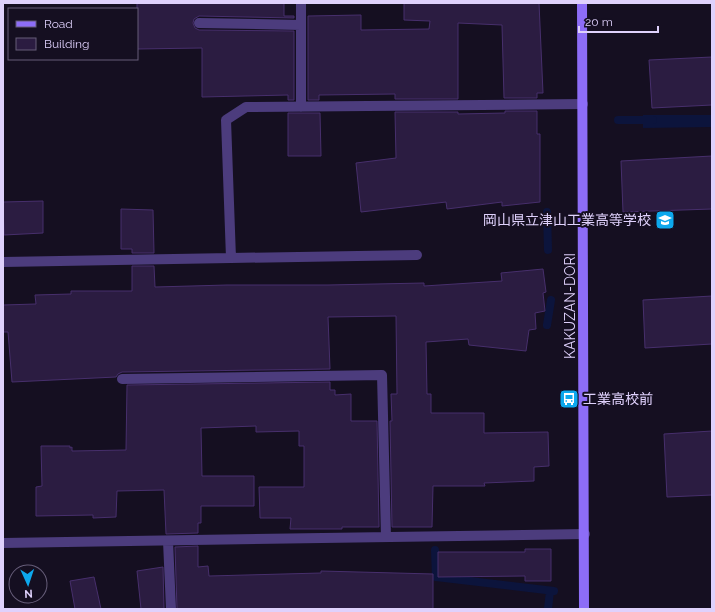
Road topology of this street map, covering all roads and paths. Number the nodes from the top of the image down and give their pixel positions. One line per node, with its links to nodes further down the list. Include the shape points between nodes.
1 (301, 3): 4 (street)
2 (582, 3): 5 (street, KAKUZAN-DORI)
3 (199, 24): 4 (street)
4 (301, 25): 6 (street)
5 (583, 104): 6 (street); 11 (street, KAKUZAN-DORI)
6 (301, 107): 8 (street, via 246,107 226,120)
7 (417, 255): 8 (street)
8 (231, 258): 9 (street)
9 (3, 262)
10 (122, 379): 12 (street, via 382,375)
11 (585, 534): 12 (street); 16 (street, KAKUZAN-DORI)
12 (386, 538): 13 (street)
13 (168, 541): 14 (street); 15 (street)
14 (3, 543)
15 (171, 609)
16 (584, 609)

